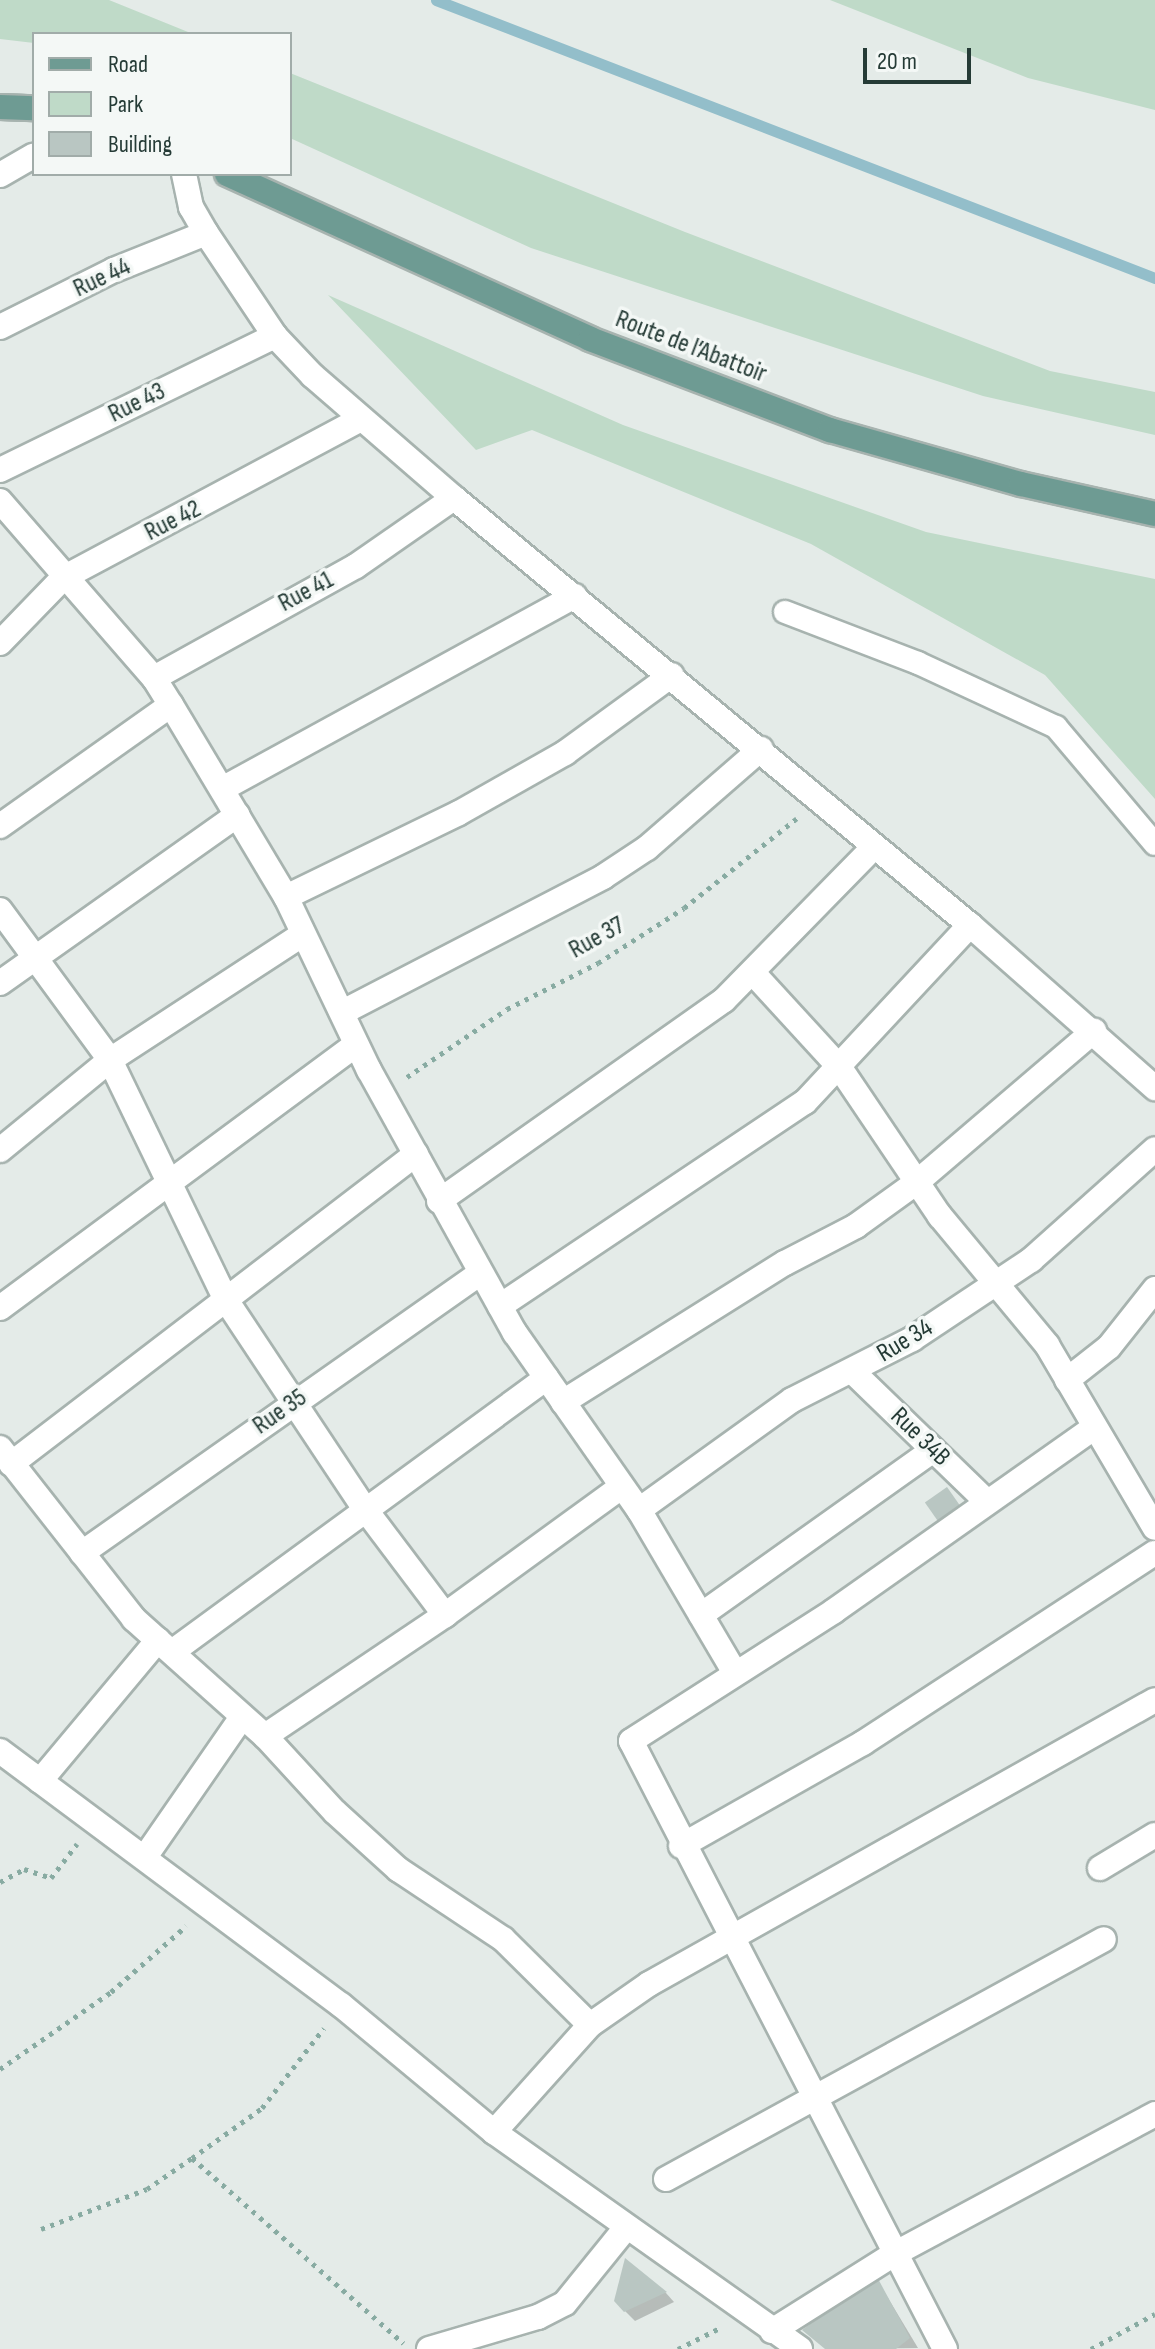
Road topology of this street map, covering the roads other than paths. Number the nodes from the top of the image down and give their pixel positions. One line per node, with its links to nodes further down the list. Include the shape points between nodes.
1 (0, 107): 2 (main road)
2 (32, 108)
3 (32, 156): 4 (street)
4 (0, 175)
5 (184, 176): 7 (street, via 191,207)
6 (231, 176): 14 (main road, Route de l’Abattoir, via 590,339 830,430 1021,484)
7 (206, 233): 8 (street, Rue 44, via 114,270); 9 (street)
8 (0, 327)
9 (275, 336): 10 (street); 11 (street, Rue 43)
10 (361, 419): 12 (street); 15 (street, Rue 42)
11 (0, 470)
12 (454, 498): 16 (street); 20 (street, Rue 41, via 356,566)
13 (0, 501): 15 (street)
14 (1155, 514)
15 (63, 578): 18 (street, Rue 42); 20 (street)
16 (575, 596): 19 (street); 23 (street)
17 (785, 612): 26 (lane, via 918,663 1056,727)
18 (0, 643)
19 (672, 675): 22 (street); 28 (street, via 552,760 459,813)
20 (154, 678): 21 (street)
21 (171, 705): 23 (street); 25 (street)
22 (761, 749): 27 (street); 35 (street, via 647,848 603,877)
23 (222, 789): 24 (street)
24 (237, 815): 28 (street); 32 (street)
25 (0, 826)
26 (1155, 844)
27 (874, 847): 30 (street); 33 (street)
28 (286, 897): 31 (street)
29 (0, 910): 32 (street)
30 (970, 925): 36 (street); 39 (street)
31 (303, 934): 35 (street); 38 (street)
32 (38, 956): 34 (street); 38 (street)
33 (754, 974): 39 (street); 46 (street, via 588,1100)
34 (0, 983)
35 (343, 1012): 37 (street)
36 (1094, 1031): 40 (street); 44 (street)
37 (356, 1045): 43 (street); 45 (street)
38 (110, 1060): 42 (street); 45 (street)
39 (840, 1068): 44 (street); 51 (street, via 805,1102)
40 (1155, 1088)
41 (1155, 1149): 48 (street, Rue 34, via 1070,1230)
42 (0, 1150)
43 (416, 1154): 46 (street); 50 (street)
44 (917, 1182): 48 (street); 57 (street, via 856,1226 785,1263)
45 (169, 1183): 50 (street); 52 (street)
46 (439, 1201): 47 (street)
47 (480, 1273): 51 (street); 56 (street, Rue 35)
48 (996, 1283): 53 (street, Rue 34); 55 (street, via 1047,1345)
49 (1155, 1289): 55 (street, via 1109,1347)
50 (226, 1300): 56 (street); 60 (street)
51 (500, 1306): 54 (street)
52 (0, 1308)
53 (853, 1372): 59 (street, Rue 34B); 64 (street, Rue 34, via 792,1400)
54 (546, 1378): 57 (street); 63 (street)
55 (1067, 1380): 58 (street)
56 (297, 1400): 63 (street); 66 (street, Rue 35)
57 (563, 1402): 61 (street)
58 (1093, 1428): 62 (street); 65 (street)
59 (933, 1450): 62 (street, Rue 34B); 69 (street)
60 (6, 1456): 66 (street)
61 (621, 1487): 64 (street); 68 (street)
62 (987, 1502): 71 (street, via 834,1611)
63 (365, 1509): 68 (street); 70 (street)
64 (639, 1510): 69 (street)
65 (1155, 1528)
66 (82, 1553): 70 (street, via 134,1619)
67 (1155, 1553): 78 (street, via 863,1743)
68 (445, 1615): 74 (street)
69 (701, 1615): 71 (street)
70 (165, 1646): 73 (street); 76 (street)
71 (735, 1673): 78 (street, via 631,1741)
72 (1155, 1700): 81 (street)
73 (242, 1717): 74 (street); 79 (street)
74 (265, 1736): 83 (street, via 335,1812 399,1870 503,1939)
75 (0, 1751): 76 (street)
76 (40, 1781): 79 (street)
77 (1155, 1835): 80 (street)
78 (681, 1846): 81 (street)
79 (145, 1857): 86 (street, via 341,2005)
80 (1100, 1868)
81 (732, 1936): 83 (street); 84 (street)
82 (1104, 1939): 84 (street)
83 (590, 2025): 86 (street)
84 (814, 2098): 87 (street); 89 (street)
85 (1155, 2114): 89 (street)
86 (494, 2132): 88 (street)
87 (666, 2179)
88 (625, 2229): 90 (street); 91 (street, via 565,2303 538,2317)
89 (896, 2253): 90 (street); 93 (street)
90 (772, 2331): 92 (street)
91 (429, 2349)
92 (800, 2349)
93 (945, 2349)

